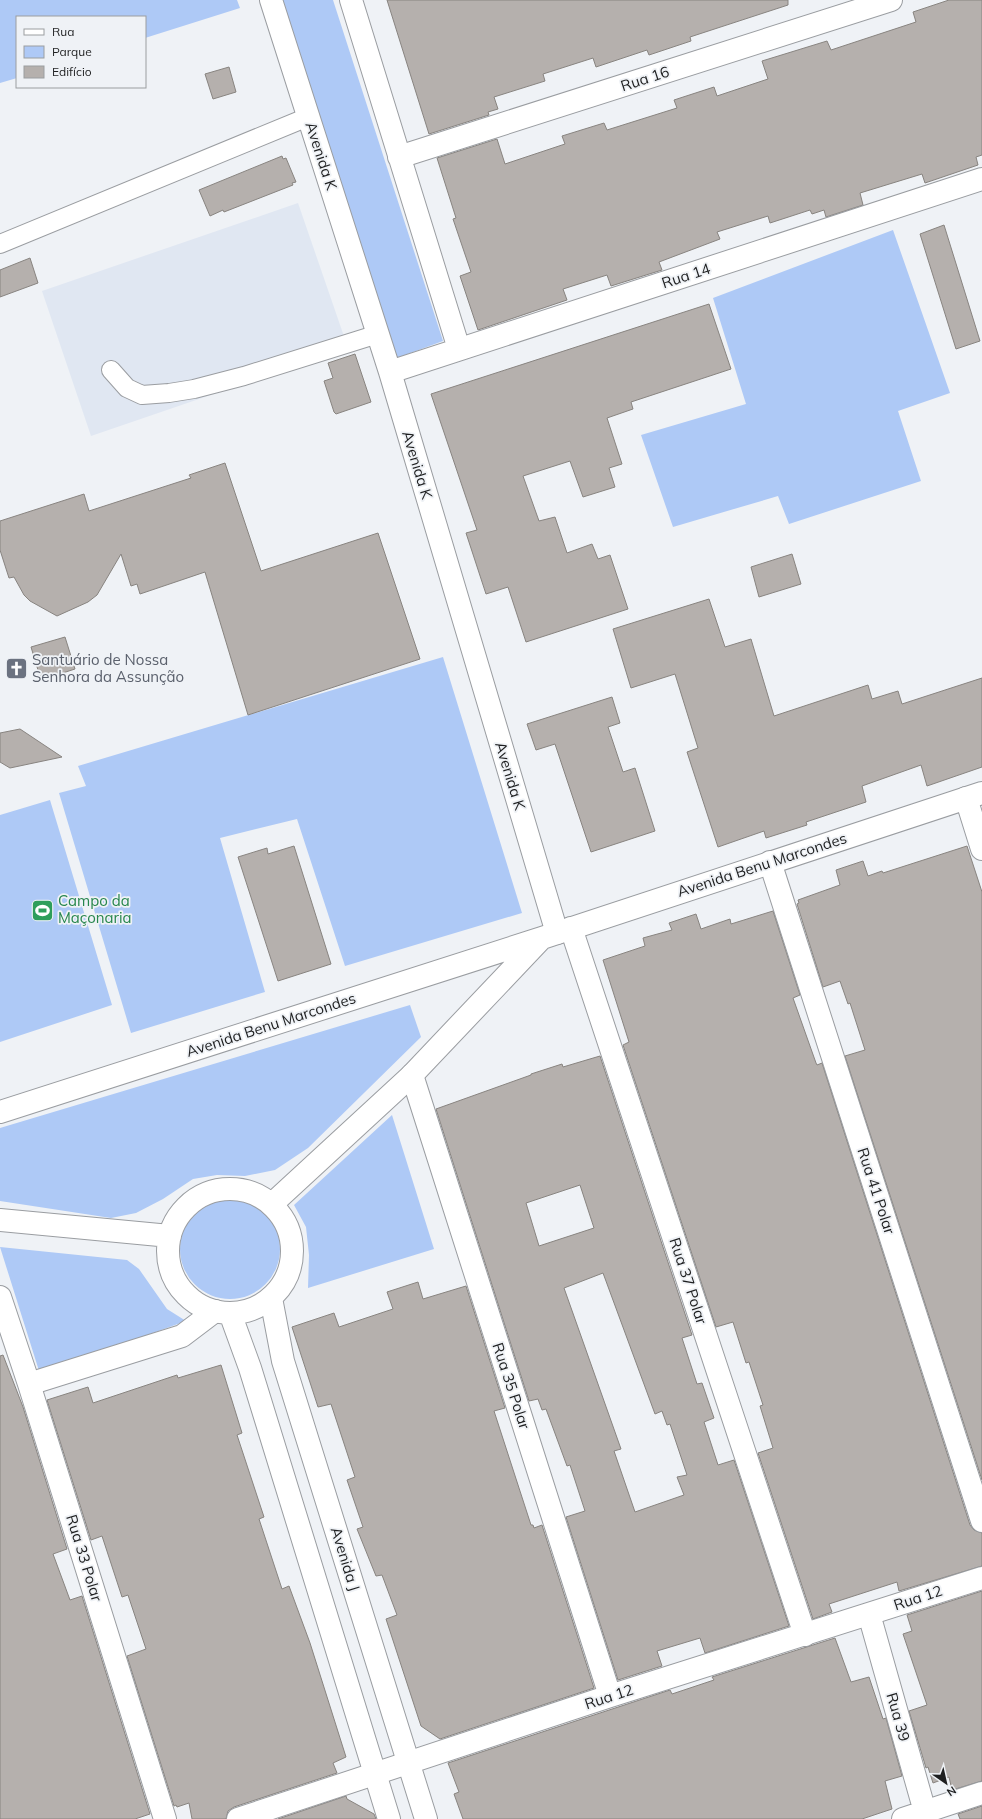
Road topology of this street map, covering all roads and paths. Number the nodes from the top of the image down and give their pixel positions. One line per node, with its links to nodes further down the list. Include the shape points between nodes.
1 (271, 0): 4 (street, Avenida K)
2 (351, 0): 5 (street)
3 (891, 0): 5 (street, Rua 16)
4 (308, 117): 7 (lane); 8 (street, Avenida K)
5 (399, 157): 9 (street)
6 (982, 180): 9 (street, Rua 14)
7 (0, 244)
8 (378, 334): 10 (lane, via 244,376 169,393 142,395 127,388); 11 (street, Avenida K)
9 (459, 349): 11 (street, Rua 14)
10 (111, 370)
11 (390, 372): 15 (street, Avenida K)
12 (974, 796): 13 (street); 14 (street, Avenida Benu Marcondes)
13 (982, 849)
14 (770, 862): 15 (street, Avenida Benu Marcondes); 25 (street, Rua 41 Polar)
15 (557, 933): 16 (street, Avenida Benu Marcondes); 17 (street, Avenida Benu Marcondes); 28 (street, Rua 37 Polar)
16 (412, 1075): 18 (street, Avenida Benu Marcondes); 29 (street, Rua 35 Polar)
17 (0, 1112)
18 (272, 1204): 20 (street, via 254,1193 232,1188 212,1191 193,1201 178,1217); 22 (street, via 285,1220 292,1240 292,1262 284,1281)
19 (0, 1220): 20 (street)
20 (170, 1236): 23 (street, via 168,1256 172,1275 182,1291 197,1304)
21 (0, 1297): 24 (street, Rua 33 Polar)
22 (271, 1298): 23 (street, via 245,1312); 30 (street, Avenida J, via 284,1361)
23 (223, 1312): 24 (street, via 182,1336); 31 (street, via 252,1376)
24 (29, 1384): 34 (street, Rua 33 Polar)
25 (982, 1521)
26 (982, 1578): 27 (street, Rua 12)
27 (869, 1614): 28 (street, Rua 12); 33 (street, Rua 39)
28 (805, 1634): 29 (street, Rua 12)
29 (610, 1696): 30 (street, Rua 12)
30 (407, 1762): 31 (street, Rua 12); 37 (street, Avenida J)
31 (373, 1773): 35 (street, Rua 12); 36 (street)
32 (982, 1793): 33 (street)
33 (926, 1815): 38 (street)
34 (166, 1819)
35 (238, 1819)
36 (389, 1819)
37 (426, 1819)
38 (903, 1819)

